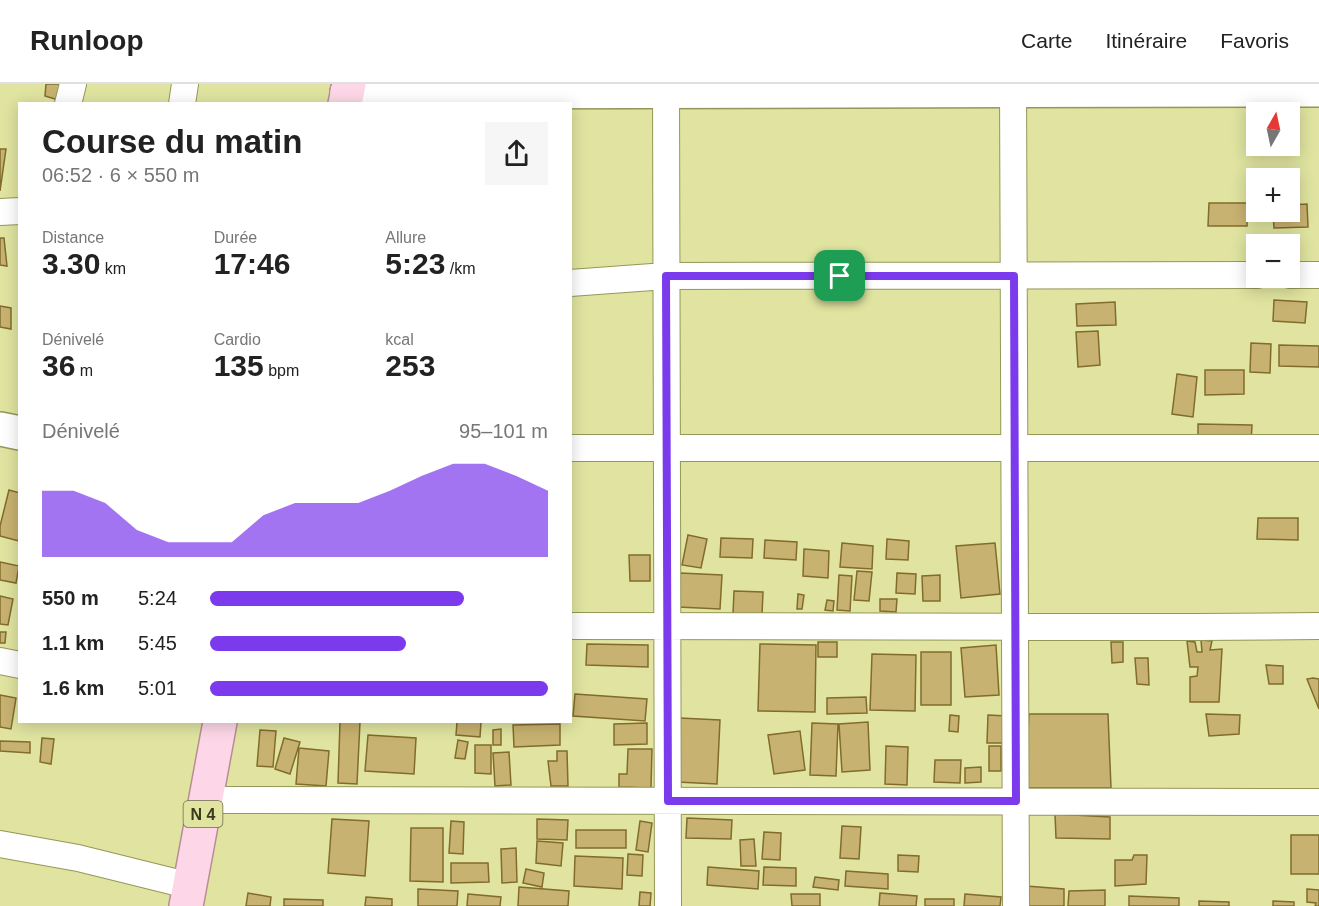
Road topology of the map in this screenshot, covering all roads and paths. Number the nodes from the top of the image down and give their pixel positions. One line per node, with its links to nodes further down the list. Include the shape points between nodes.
1 (73, 84): 7 (street)
2 (185, 84): 8 (street)
3 (666, 87): 4 (street); 6 (street); 13 (street)
4 (1013, 88): 5 (street); 14 (street)
5 (1319, 90)
6 (347, 93)
7 (68, 102)
8 (182, 102)
9 (0, 212): 10 (street)
10 (18, 212)
11 (1300, 275): 12 (street)
12 (1319, 275)
13 (666, 276): 14 (street); 16 (street); 20 (street)
14 (1014, 276): 15 (street); 21 (street)
15 (1246, 276)
16 (572, 283)
17 (0, 429): 18 (street)
18 (18, 433)
19 (572, 448): 20 (street)
20 (667, 448): 21 (street); 24 (street)
21 (1015, 448): 22 (street); 25 (street)
22 (1319, 448)
23 (572, 626): 24 (street)
24 (668, 626): 25 (street); 31 (street)
25 (1015, 626): 26 (street); 32 (street)
26 (1319, 626)
27 (0, 661): 28 (street)
28 (18, 665)
29 (220, 723): 30 (main road, N 4)
30 (206, 800): 31 (street); 35 (main road, N 4)
31 (668, 801): 32 (street); 36 (street)
32 (1016, 801): 33 (street); 37 (street)
33 (1319, 802)
34 (0, 844): 35 (street, via 78,858)
35 (188, 896)
36 (668, 906)
37 (1016, 906)

